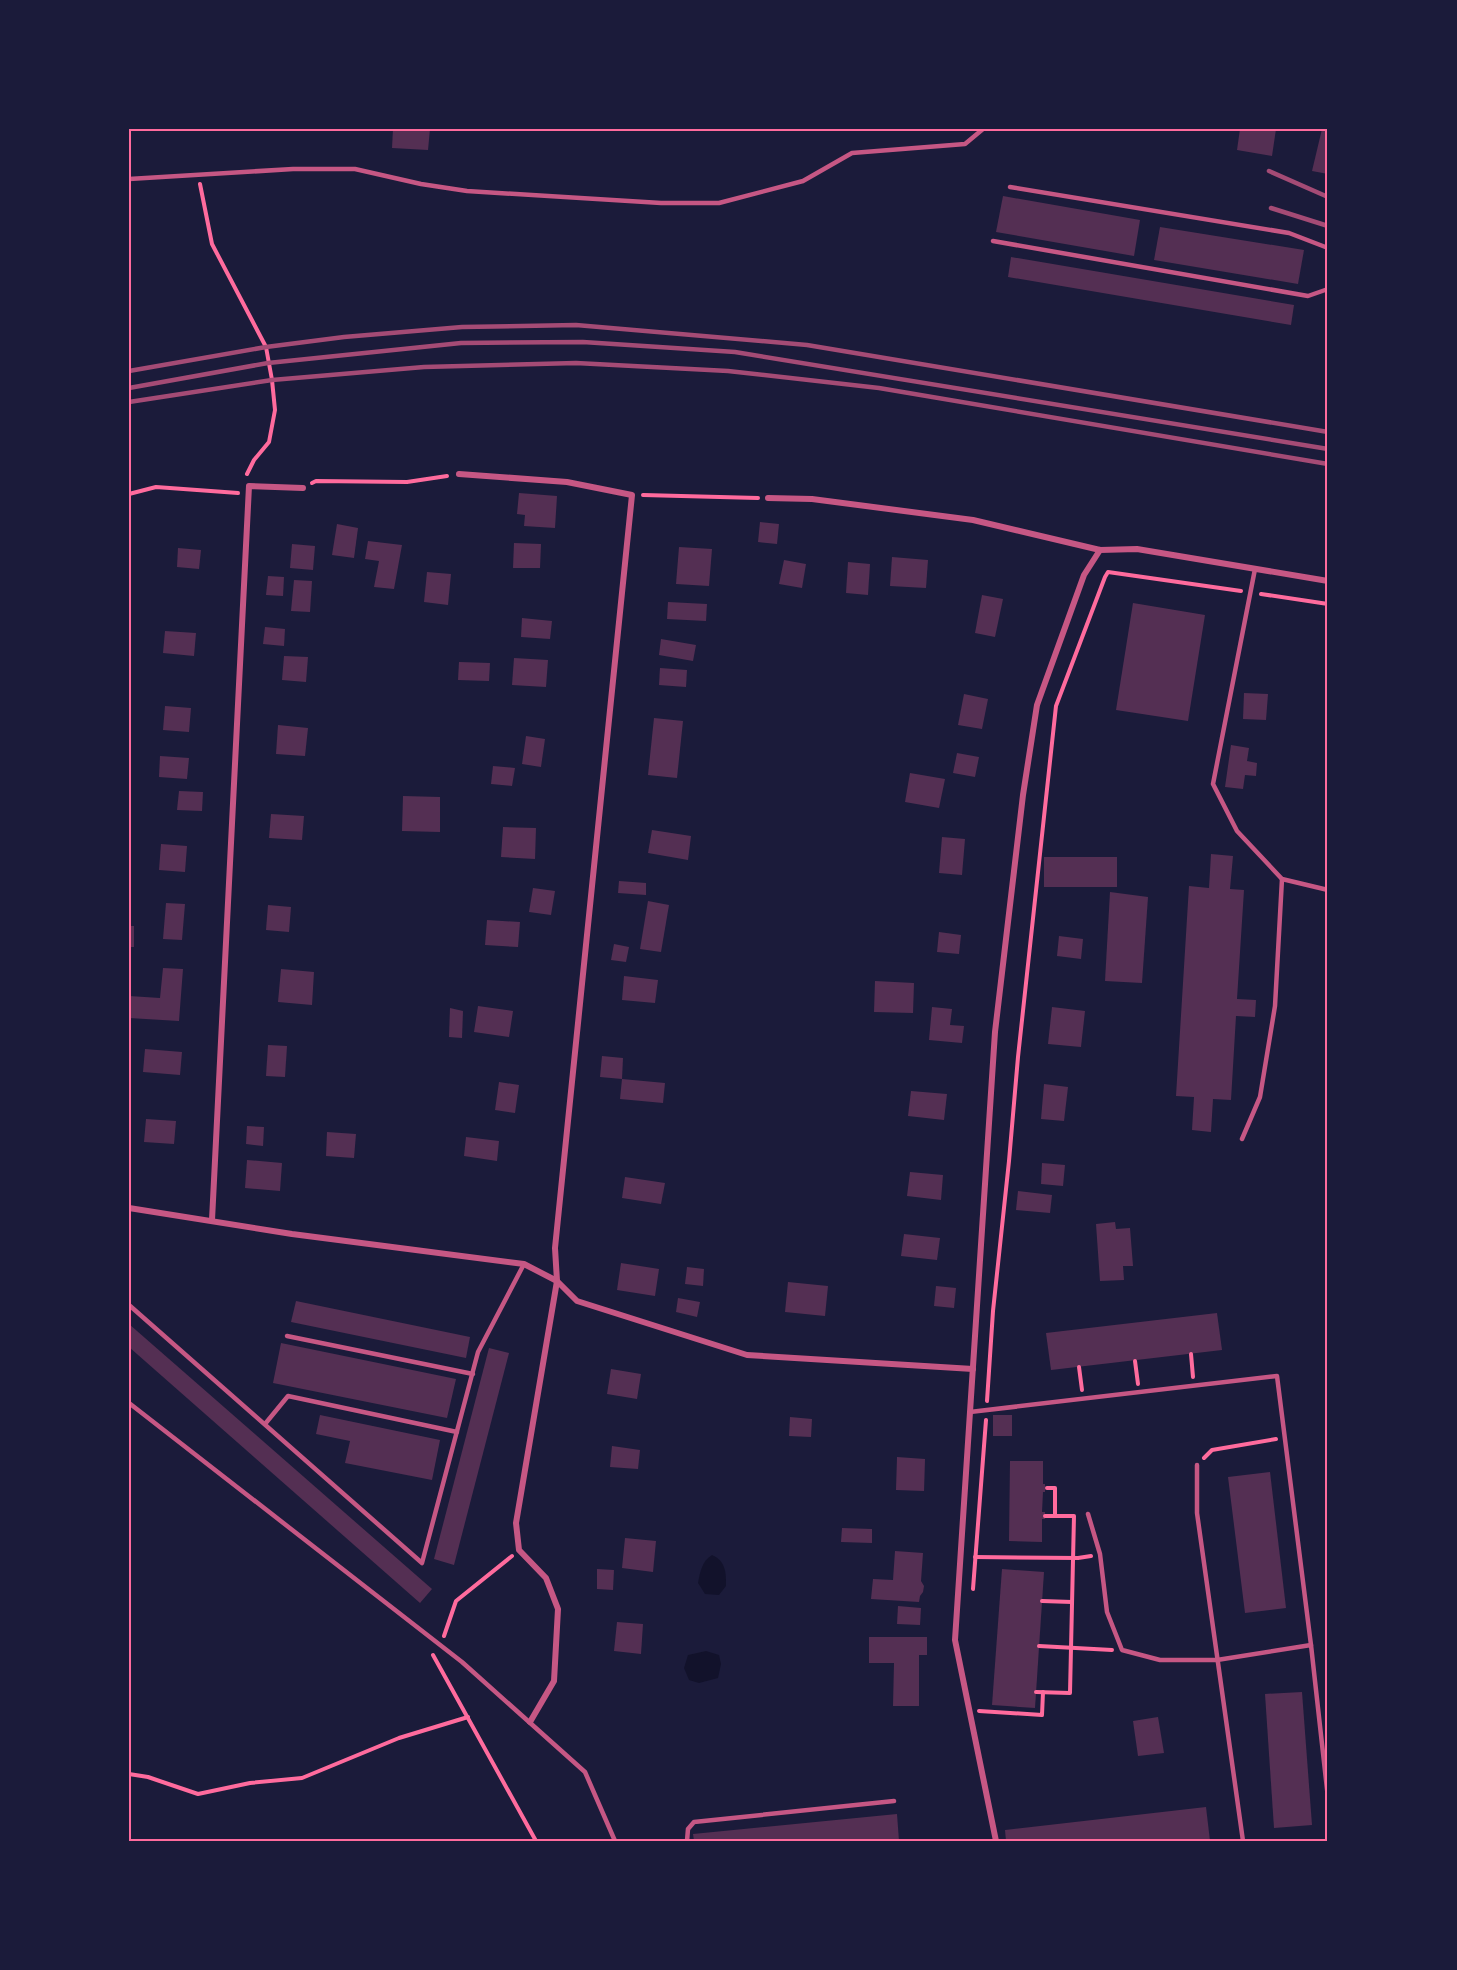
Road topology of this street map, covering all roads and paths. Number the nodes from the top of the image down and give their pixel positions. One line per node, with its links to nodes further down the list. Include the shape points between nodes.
1 (983, 129): 2 (lane, via 965,144 852,153 803,181 719,203 467,191 355,169)
2 (199, 174): 3 (lane); 9 (path, via 212,244 266,347 272,380 275,410 269,442 247,473)
3 (129, 179)
4 (1010, 187): 6 (lane, via 1289,233)
5 (993, 241): 7 (lane, via 1308,296)
6 (1328, 248)
7 (1328, 290)
8 (459, 474): 10 (path, via 407,482 316,481); 13 (street, via 567,482)
9 (249, 486): 10 (street); 12 (street)
10 (303, 488)
11 (129, 494): 12 (path, via 156,487)
12 (248, 494): 24 (street)
13 (632, 495): 14 (path); 26 (street, via 555,1248)
14 (768, 498): 15 (street, via 812,499 973,520)
15 (1100, 550): 16 (street, via 1137,549); 32 (street, via 1084,575 1035,716 995,1032)
16 (1255, 569): 17 (street); 18 (lane)
17 (1328, 581)
18 (1251, 592): 19 (path); 20 (lane, via 1213,784 1237,831); 38 (path, via 1108,572 1056,706 993,1311)
19 (1328, 604)
20 (1282, 879): 21 (lane); 22 (lane, via 1275,1006 1260,1097)
21 (1328, 890)
22 (1242, 1139)
23 (129, 1208): 24 (street)
24 (212, 1220): 25 (street)
25 (524, 1264): 26 (street); 33 (lane, via 478,1352)
26 (557, 1281): 32 (street, via 577,1301 747,1355); 48 (street, via 516,1523)
27 (129, 1305): 40 (lane)
28 (287, 1336): 33 (lane)
29 (1191, 1354): 34 (path)
30 (1135, 1361): 35 (path)
31 (1079, 1367): 36 (path)
32 (973, 1369): 39 (street)
33 (472, 1374): 41 (lane)
34 (1194, 1386): 35 (lane); 42 (lane, via 1277,1376)
35 (1139, 1393): 36 (lane)
36 (1083, 1399): 38 (lane)
37 (129, 1403): 55 (lane)
38 (987, 1410): 39 (lane); 50 (path)
39 (970, 1412): 73 (street, via 955,1640)
40 (265, 1425): 41 (lane, via 288,1396); 41 (lane, via 422,1563)
41 (457, 1432)
42 (1284, 1437): 43 (path, via 1212,1450); 57 (lane)
43 (1197, 1465): 61 (lane, via 1197,1513)
44 (1047, 1488): 47 (path, via 1055,1488)
45 (1088, 1514): 49 (lane)
46 (1045, 1516): 47 (path)
47 (1055, 1516): 51 (path, via 1074,1516)
48 (519, 1550): 56 (path, via 456,1600); 66 (street, via 546,1578 558,1609 554,1681)
49 (1100, 1554): 51 (path); 60 (lane, via 1107,1612)
50 (975, 1557): 51 (path); 52 (path)
51 (1073, 1558): 54 (path)
52 (973, 1590)
53 (1042, 1601): 54 (path)
54 (1072, 1602): 59 (path)
55 (419, 1630): 56 (lane); 65 (path)
56 (439, 1645): 66 (lane)
57 (1311, 1645): 61 (lane); 68 (lane)
58 (1039, 1646): 59 (path)
59 (1071, 1647): 60 (path); 63 (path, via 1070,1693)
60 (1122, 1650): 61 (lane, via 1160,1659)
61 (1218, 1660): 74 (lane)
62 (1036, 1692): 63 (path)
63 (1043, 1692): 64 (path, via 1042,1715)
64 (978, 1711)
65 (468, 1717): 67 (path, via 399,1738 302,1778 198,1794); 70 (path)
66 (530, 1722): 71 (lane, via 585,1772)
67 (129, 1774)
68 (1328, 1798)
69 (894, 1801): 72 (lane, via 694,1822 688,1829)
70 (536, 1841)
71 (615, 1841)
72 (687, 1841)
73 (996, 1841)
74 (1243, 1841)

